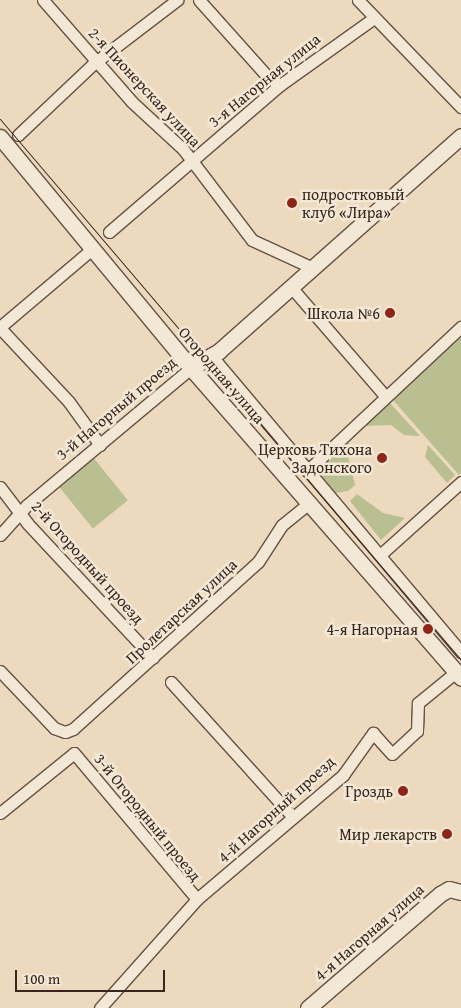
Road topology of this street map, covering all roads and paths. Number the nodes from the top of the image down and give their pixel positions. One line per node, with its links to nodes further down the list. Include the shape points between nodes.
1 (43, 0): 6 (street, 2-я Пионерская улица)
2 (178, 0): 6 (street)
3 (199, 0): 7 (street, via 266,76)
4 (358, 0): 5 (street)
5 (374, 18): 7 (street, 3-я Нагорная улица); 8 (street)
6 (98, 61): 10 (street); 11 (street, 2-я Пионерская улица)
7 (280, 85): 11 (street, 3-я Нагорная улица)
8 (461, 107)
9 (461, 136): 14 (street, 3-й Нагорный проезд)
10 (6, 141): 13 (street, Огородная улица)
11 (192, 164): 12 (street, 3-я Нагорная улица); 14 (street, 2-я Пионерская улица, via 252,240)
12 (109, 232)
13 (93, 248): 16 (street); 19 (street, Огородная улица)
14 (313, 268): 15 (street, 3-й Нагорный проезд)
15 (291, 287): 18 (street, 3-й Нагорный проезд); 20 (street)
16 (0, 327): 21 (street, via 69,402)
17 (461, 327): 20 (street)
18 (210, 354): 19 (street, 3-й Нагорный проезд); 22 (street)
19 (191, 368): 21 (street, 3-й Нагорный проезд); 25 (street, Огородная улица)
20 (385, 396): 22 (street)
21 (100, 444): 26 (street, 3-й Нагорный проезд)
22 (307, 471): 28 (street)
23 (461, 483): 28 (street)
24 (0, 487): 26 (street, 2-й Огородный проезд)
25 (309, 503): 30 (street, Пролетарская улица, via 282,525 258,562); 32 (street, Огородная улица)
26 (21, 514): 27 (street, 3-й Нагорный проезд); 30 (street, 2-й Огородный проезд)
27 (0, 535)
28 (380, 555): 29 (street)
29 (461, 652)
30 (153, 658): 31 (street, Пролетарская улица, via 65,732 30,705)
31 (0, 671)
32 (458, 675): 35 (street, 4-й Нагорный проезд, via 418,703 417,731 392,754 373,733 343,775)
33 (171, 682): 35 (street)
34 (0, 813): 37 (street, 3-й Огородный проезд, via 74,753)
35 (292, 815): 37 (street, 4-й Нагорный проезд)
36 (459, 890): 39 (street, 4-я Нагорная улица, via 440,894)
37 (197, 899): 38 (street, 4-й Нагорный проезд)
38 (100, 1008)
39 (308, 1008)

